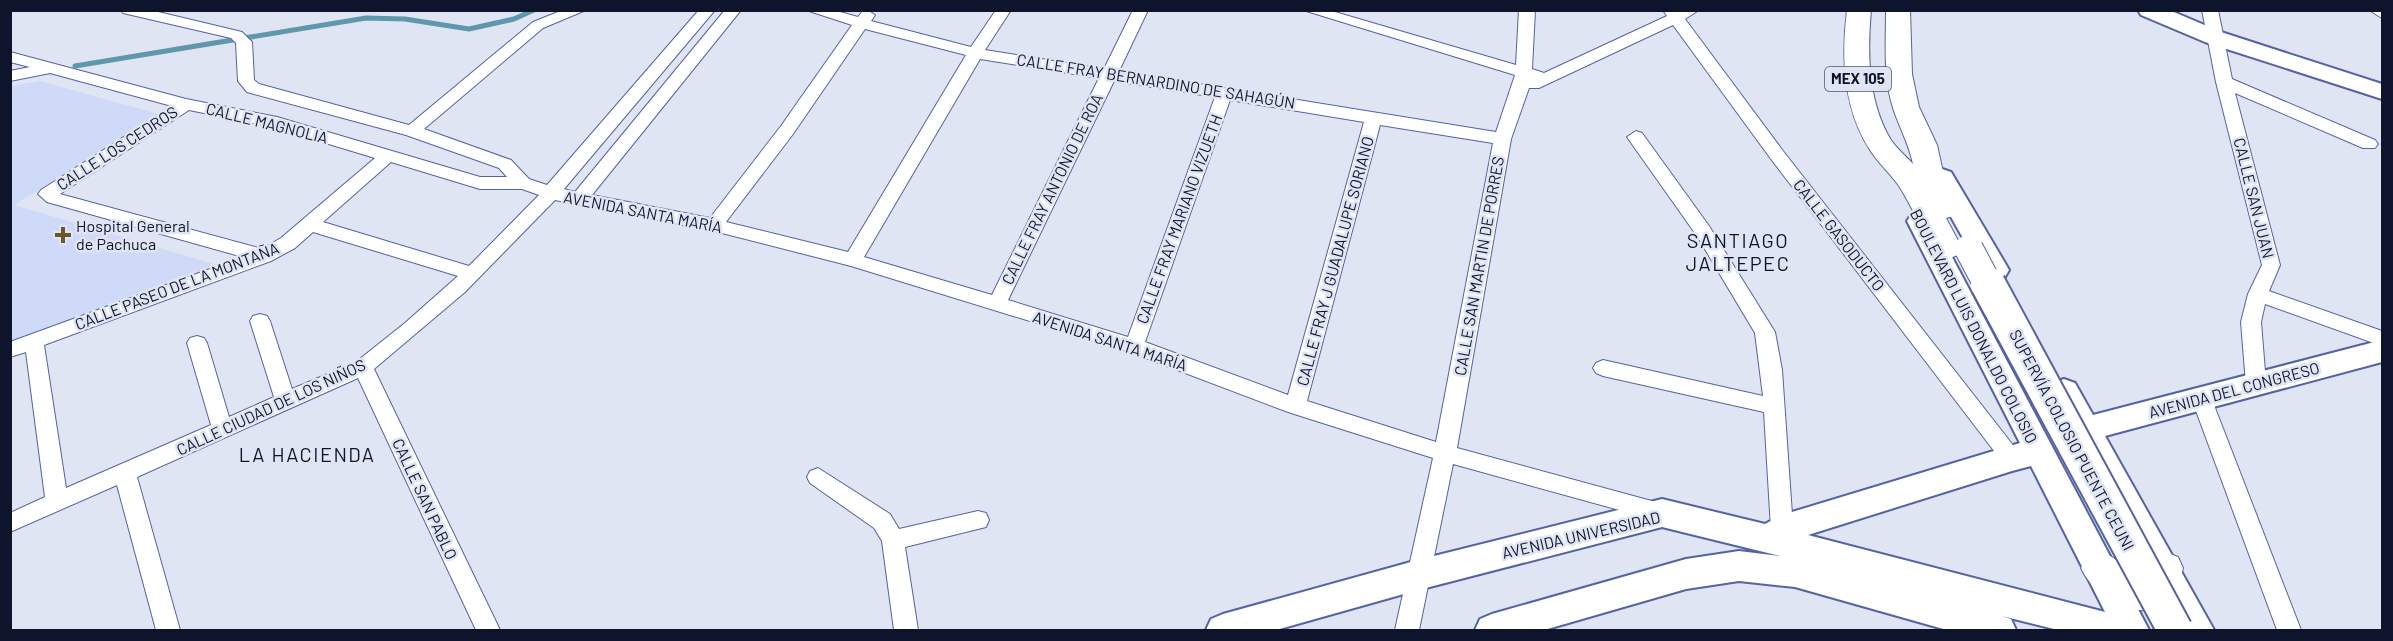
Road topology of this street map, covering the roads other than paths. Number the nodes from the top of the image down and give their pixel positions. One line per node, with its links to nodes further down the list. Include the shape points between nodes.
1 (579, 10): 30 (street, via 538,25)
2 (708, 10): 38 (street, CALLE CIUDAD DE LOS NIÑOS)
3 (734, 10): 39 (street)
4 (813, 10): 17 (street, CALLE FRAY BERNARDINO DE SAHAGÚN)
5 (1004, 10): 19 (street)
6 (1141, 10): 22 (street, CALLE FRAY ANTONIO DE ROA)
7 (1310, 10): 24 (street)
8 (1527, 10): 24 (street, CALLE SAN MARTIN DE PORRES)
9 (1859, 10): 33 (main road, BOULEVARD LUIS DONALDO COLOSIO / MEX 105, via 1857,73)
10 (1899, 10): 35 (main road, MEX 105, via 1899,74 1906,107)
11 (2149, 10): 18 (street)
12 (2210, 10): 18 (street, CALLE SAN JUAN)
13 (2376, 10): 16 (street)
14 (135, 11): 30 (street, via 240,38 247,54 246,81 254,88)
15 (1679, 13): 24 (street, via 1545,78); 65 (street, CALLE GASODUCTO, via 1777,155)
16 (2382, 14)
17 (866, 16): 19 (street, CALLE FRAY BERNARDINO DE SAHAGÚN); 41 (street, via 787,130)
18 (2213, 37): 25 (street, CALLE SAN JUAN); 27 (street)
19 (975, 52): 22 (street, CALLE FRAY BERNARDINO DE SAHAGÚN); 44 (street)
20 (10, 57): 21 (street, CALLE MAGNOLIA)
21 (50, 68): 23 (street); 28 (street, CALLE MAGNOLIA)
22 (1107, 74): 26 (street, CALLE FRAY BERNARDINO DE SAHAGÚN); 47 (street, CALLE FRAY ANTONIO DE ROA)
23 (10, 76)
24 (1522, 81): 32 (street, CALLE SAN MARTIN DE PORRES)
25 (2224, 82): 34 (street); 46 (street, CALLE SAN JUAN, via 2271,266)
26 (1225, 92): 29 (street, CALLE FRAY BERNARDINO DE SAHAGÚN); 52 (street, CALLE FRAY MARIANO VIZUETH)
27 (2382, 92)
28 (186, 104): 36 (street, CALLE MAGNOLIA, via 272,121); 43 (street, CALLE LOS CEDROS, via 48,194)
29 (1374, 117): 32 (street, CALLE FRAY BERNARDINO DE SAHAGÚN); 60 (street, CALLE FRAY J GUADALUPE SORIANO)
30 (412, 131): 37 (street, via 505,164)
31 (1636, 137): 61 (street, via 1702,231 1765,332)
32 (1502, 139): 64 (street, CALLE SAN MARTIN DE PORRES)
33 (1880, 144): 42 (main road); 65 (street, BOULEVARD LUIS DONALDO COLOSIO / MEX 105)
34 (2370, 144)
35 (1923, 145): 42 (main road); 62 (street, MEX 105)
36 (386, 157): 37 (street, CALLE MAGNOLIA, via 480,183); 40 (street, CALLE PASEO DE LA MONTAÑA)
37 (523, 183): 38 (street, AVENIDA SANTA MARÍA)
38 (552, 194): 39 (street, AVENIDA SANTA MARÍA); 45 (street, CALLE CIUDAD DE LOS NIÑOS)
39 (579, 199): 41 (street, AVENIDA SANTA MARÍA)
40 (309, 224): 43 (street, CALLE PASEO DE LA MONTAÑA, via 288,243); 45 (street)
41 (714, 225): 44 (street, AVENIDA SANTA MARÍA)
42 (1958, 249): 86 (main road, SUPERVÍA COLOSIO PUENTE CEUNI); 87 (main road, SUPERVÍA COLOSIO PUENTE CEUNI, bridge)
43 (264, 256): 50 (street, CALLE PASEO DE LA MONTAÑA)
44 (853, 260): 47 (street, AVENIDA SANTA MARÍA)
45 (471, 273): 55 (street, CALLE CIUDAD DE LOS NIÑOS, via 410,333)
46 (2258, 294): 49 (street); 57 (street, CALLE SAN JUAN, via 2251,322)
47 (997, 304): 52 (street, AVENIDA SANTA MARÍA)
48 (261, 321): 59 (street)
49 (2382, 339)
50 (34, 341): 53 (street, CALLE PASEO DE LA MONTAÑA); 68 (street)
51 (197, 343): 63 (street)
52 (1134, 346): 60 (street, AVENIDA SANTA MARÍA)
53 (10, 350)
54 (2382, 351): 57 (street, AVENIDA DEL CONGRESO)
55 (363, 367): 59 (street, CALLE CIUDAD DE LOS NIÑOS); 78 (street, CALLE SAN PABLO)
56 (1603, 368): 61 (street)
57 (2256, 384): 58 (street, AVENIDA DEL CONGRESO)
58 (2202, 400): 62 (street, AVENIDA DEL CONGRESO); 89 (street)
59 (286, 402): 63 (street, CALLE CIUDAD DE LOS NIÑOS)
60 (1295, 406): 64 (street, AVENIDA SANTA MARÍA)
61 (1773, 406): 72 (street)
62 (2086, 429): 75 (street, MEX 105)
63 (223, 430): 66 (street, CALLE CIUDAD DE LOS NIÑOS)
64 (1445, 453): 69 (street, AVENIDA SANTA MARÍA); 76 (street, CALLE SAN MARTIN DE PORRES)
65 (2026, 454): 72 (street); 74 (street, BOULEVARD LUIS DONALDO COLOSIO / MEX 105)
66 (125, 473): 68 (street, CALLE CIUDAD DE LOS NIÑOS); 77 (street)
67 (818, 477): 73 (street, via 882,521)
68 (57, 502): 71 (street, CALLE CIUDAD DE LOS NIÑOS)
69 (1662, 513): 72 (street, AVENIDA UNIVERSIDAD); 76 (street, AVENIDA UNIVERSIDAD)
70 (978, 520): 73 (street)
71 (10, 523)
72 (1776, 534): 84 (street, AVENIDA UNIVERSIDAD)
73 (893, 540): 79 (street)
74 (2099, 568): 75 (main road, via 2126,589 2149,594 2163,581); 85 (street, BOULEVARD LUIS DONALDO COLOSIO / MEX 105)
75 (2165, 568): 88 (street, MEX 105)
76 (1418, 575): 80 (street, AVENIDA UNIVERSIDAD); 81 (street, CALLE SAN MARTIN DE PORRES)
77 (168, 630)
78 (488, 630)
79 (906, 630)
80 (1223, 630)
81 (1407, 630)
82 (1492, 630): 83 (street, via 1686,574 1739,567 1795,572)
83 (2000, 630)
84 (2114, 630)
85 (2132, 630)
86 (2151, 630)
87 (2175, 630)
88 (2197, 630)
89 (2289, 630)

